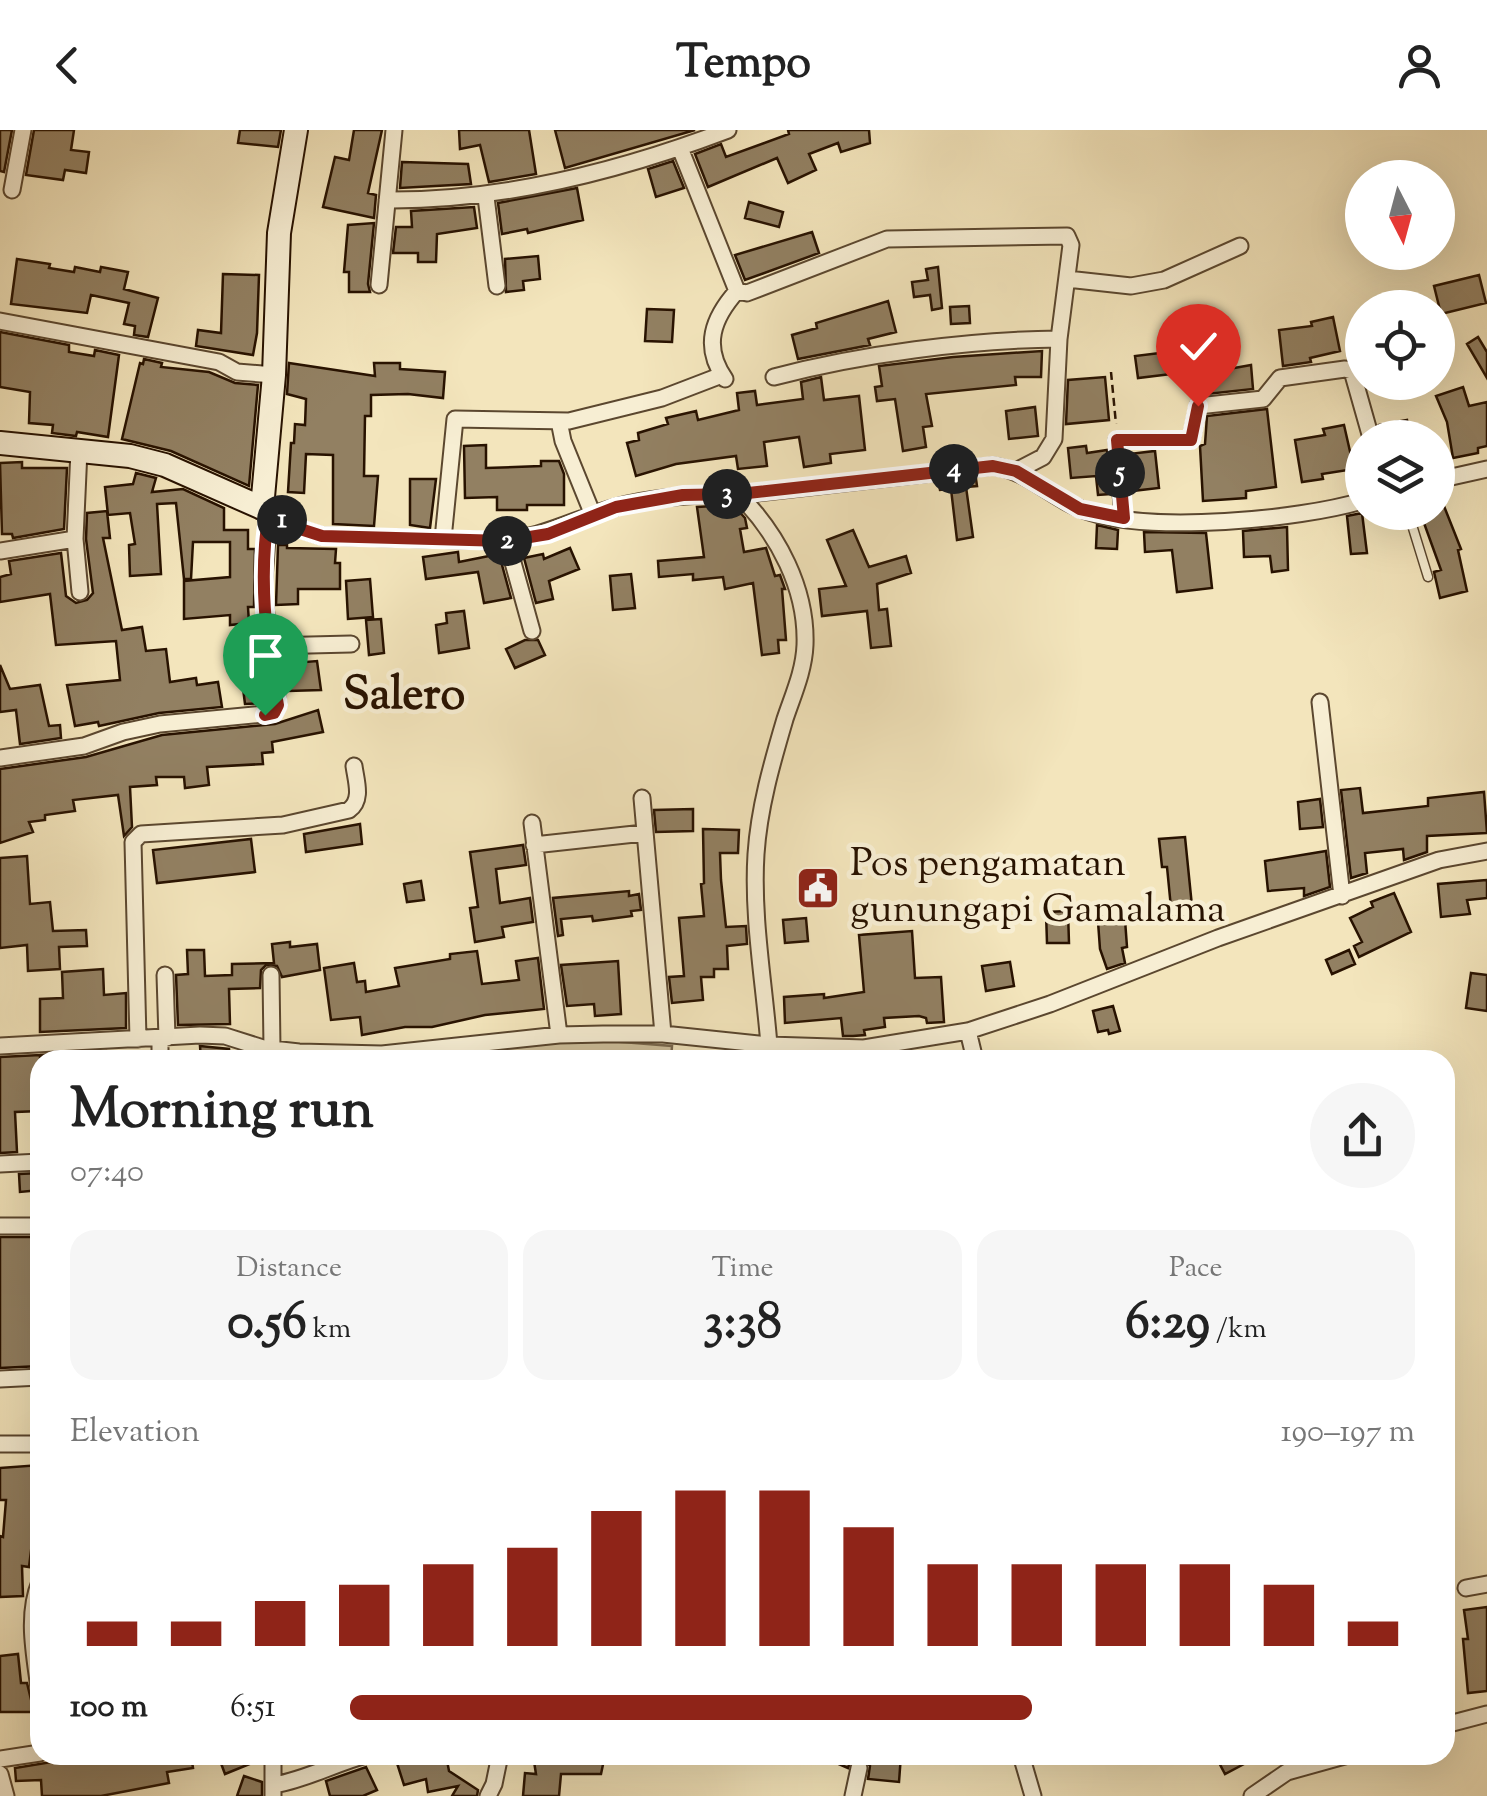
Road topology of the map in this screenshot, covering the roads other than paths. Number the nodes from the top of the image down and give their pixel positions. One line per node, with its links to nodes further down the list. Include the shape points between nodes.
1 (23, 130): 6 (street)
2 (296, 130): 16 (street, via 279,233)
3 (394, 130): 8 (street)
4 (728, 130): 5 (street)
5 (680, 148): 7 (street); 13 (street)
6 (12, 190)
7 (486, 196): 8 (street); 12 (street)
8 (387, 200): 11 (street)
9 (1240, 246): 10 (street, via 1164,280 1131,286)
10 (1068, 279): 13 (street, via 1066,236 887,239 747,292); 15 (street)
11 (379, 285)
12 (498, 286)
13 (737, 290): 19 (street, via 712,333 724,377)
14 (0, 321): 16 (street)
15 (1059, 339): 17 (street, via 1004,340); 23 (street, via 1054,439 1043,457)
16 (274, 376): 27 (street)
17 (774, 377)
18 (1367, 420): 29 (street, via 1356,376 1345,369 1280,378 1261,399 1198,406 1191,440 1117,440)
19 (560, 421): 28 (street); 32 (street, via 455,418)
20 (0, 444): 21 (street)
21 (79, 450): 27 (street, via 165,466); 31 (street)
22 (1487, 469): 24 (street)
23 (1016, 471): 25 (street, via 958,468); 29 (street, via 1080,509)
24 (1455, 476)
25 (739, 494): 28 (street, via 683,495); 57 (street, via 794,575 804,636 756,852)
26 (1345, 505): 29 (street, via 1274,518)
27 (266, 510): 32 (street, via 322,536); 39 (street)
28 (593, 515): 33 (street, via 548,534)
29 (1124, 518)
30 (1414, 530): 35 (lane)
31 (75, 538): 34 (street); 36 (street)
32 (444, 539): 33 (street)
33 (506, 541): 37 (street)
34 (0, 551)
35 (1428, 576)
36 (80, 592)
37 (532, 631)
38 (351, 644): 39 (street)
39 (269, 646): 41 (street, via 274,713 160,724 84,746)
40 (1320, 702): 48 (street)
41 (0, 758)
42 (354, 766): 55 (street, via 358,795 350,810 283,825 141,834 133,842)
43 (642, 798): 45 (street)
44 (532, 823): 46 (street)
45 (644, 833): 46 (street); 52 (street)
46 (534, 845): 53 (street)
47 (1487, 851): 48 (street, via 1439,860)
48 (1342, 896): 51 (street)
49 (165, 975): 54 (street)
50 (270, 975): 61 (street)
51 (968, 1031): 57 (street, via 864,1048); 64 (street)
52 (663, 1034): 53 (street); 56 (street)
53 (559, 1035): 62 (street)
54 (164, 1038): 55 (street); 59 (street); 60 (street, via 225,1036)
55 (138, 1039): 58 (street)
56 (746, 1042): 57 (street); 63 (street)
57 (770, 1045)
58 (0, 1046)
59 (162, 1050)
60 (260, 1050)
61 (265, 1050)
62 (419, 1050)
63 (746, 1050)
64 (973, 1050)
65 (30, 1162): 66 (street)
66 (0, 1164)
67 (0, 1226): 68 (street)
68 (30, 1226)
69 (30, 1378): 70 (street)
70 (0, 1380)
71 (0, 1444): 72 (street)
72 (30, 1444)
73 (1487, 1584): 74 (street)
74 (1466, 1588)
75 (1487, 1714): 76 (street)
76 (1455, 1722)
77 (30, 1754): 78 (street)
78 (0, 1758)
79 (273, 1765): 86 (street)
80 (330, 1765): 86 (street)
81 (498, 1765): 88 (street)
82 (1024, 1765): 90 (street)
83 (1302, 1765): 91 (street)
84 (860, 1768): 89 (street)
85 (0, 1774): 87 (street)
86 (273, 1791)
87 (6, 1796)
88 (488, 1796)
89 (853, 1796)
90 (1033, 1796)
91 (1252, 1796)

